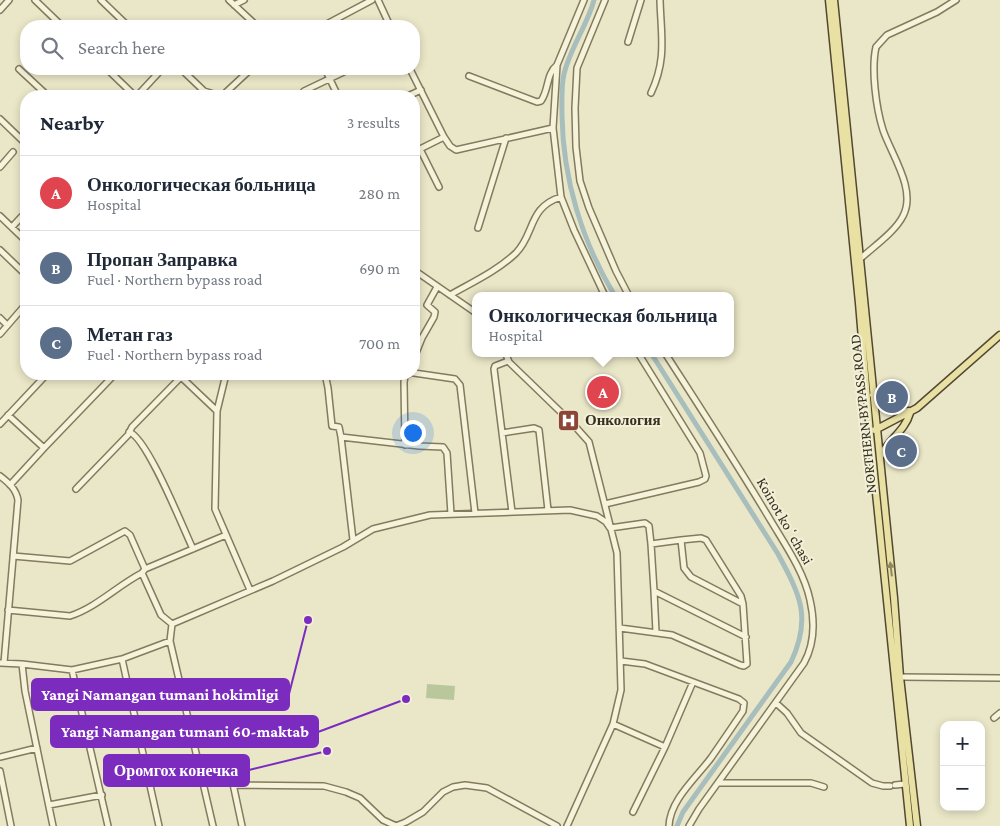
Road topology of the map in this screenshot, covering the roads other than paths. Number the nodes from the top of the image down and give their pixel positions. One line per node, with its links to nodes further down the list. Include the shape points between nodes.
1 (9, 0): 16 (street)
2 (35, 0): 17 (street)
3 (101, 0): 18 (street)
4 (228, 0): 15 (street)
5 (244, 0): 15 (street)
6 (372, 0): 20 (street)
7 (378, 0): 21 (street)
8 (584, 0): 23 (street)
9 (605, 0): 65 (street, via 577,68 576,146 580,181 588,208)
10 (641, 0): 22 (street)
11 (660, 0): 43 (street, via 663,54)
12 (829, 0): 24 (main road, NORTHERN BYPASS ROAD)
13 (834, 0): 24 (main road, NORTHERN BYPASS ROAD)
14 (956, 0): 60 (street, via 887,36 876,47 880,119 903,180 906,208 900,222)
15 (234, 5): 19 (street)
16 (0, 10)
17 (56, 20)
18 (122, 20)
19 (250, 20)
20 (334, 20)
21 (387, 20)
22 (628, 42)
23 (557, 65): 33 (street, via 552,69 544,97 537,102); 45 (street)
24 (839, 73): 60 (main road, NORTHERN BYPASS ROAD); 93 (main road, NORTHERN BYPASS ROAD)
25 (25, 75): 35 (street)
26 (113, 75): 36 (street)
27 (156, 75): 37 (street)
28 (187, 75): 38 (street)
29 (244, 75): 39 (street)
30 (328, 75): 34 (street)
31 (338, 75): 34 (street)
32 (413, 75): 42 (street)
33 (468, 76)
34 (330, 79): 40 (street); 41 (street)
35 (42, 90)
36 (130, 90)
37 (142, 90)
38 (203, 90)
39 (228, 90)
40 (306, 90)
41 (335, 90)
42 (420, 90): 46 (street)
43 (651, 93)
44 (0, 119): 47 (street)
45 (553, 128): 48 (street); 53 (street)
46 (444, 137): 48 (street, via 456,150); 49 (street)
47 (20, 138)
48 (506, 138): 57 (street)
49 (420, 149): 52 (street)
50 (14, 152): 51 (street)
51 (0, 167)
52 (439, 187)
53 (561, 197): 64 (street); 66 (street, via 551,200 541,209 515,254)
54 (0, 216): 56 (street)
55 (20, 218): 56 (street)
56 (12, 227): 58 (street)
57 (478, 228)
58 (20, 235)
59 (0, 250): 61 (street)
60 (860, 259): 85 (main road, NORTHERN BYPASS ROAD)
61 (20, 269)
62 (420, 274): 63 (street)
63 (437, 287): 66 (street); 73 (street, via 427,305 435,312 434,317)
64 (603, 292)
65 (627, 292)
66 (450, 295): 67 (street)
67 (472, 309)
68 (20, 311): 70 (street)
69 (0, 318): 70 (street)
70 (7, 325): 71 (street)
71 (0, 334)
72 (1000, 335): 87 (main road)
73 (420, 343)
74 (640, 357): 101 (street, via 700,453 706,476 699,482)
75 (668, 357): 133 (street, Koinot koʻchasi, via 744,476 807,587 814,627 811,648)
76 (508, 360): 92 (street, via 494,369); 101 (street, via 589,442)
77 (420, 374): 104 (street, via 455,379 460,385)
78 (41, 380): 88 (street)
79 (108, 380): 96 (street)
80 (176, 380): 91 (street)
81 (184, 380): 86 (street)
82 (225, 380): 86 (street)
83 (326, 380): 94 (street, via 332,426 339,427)
84 (404, 380): 95 (street)
85 (873, 395): 87 (main road, via 892,410); 90 (main road, NORTHERN BYPASS ROAD)
86 (217, 411): 107 (street, via 215,509)
87 (911, 412): 90 (main road); 97 (main road, via 905,426 887,445)
88 (8, 415): 89 (street); 96 (street)
89 (0, 424)
90 (876, 430): 93 (main road); 97 (main road, NORTHERN BYPASS ROAD)
91 (129, 432): 100 (street); 111 (street, via 138,438 151,458)
92 (502, 433): 102 (street, via 538,430); 103 (street)
93 (870, 434): 117 (main road, NORTHERN BYPASS ROAD)
94 (341, 437): 95 (street); 108 (street)
95 (405, 445): 105 (street, via 445,450)
96 (44, 448): 99 (street)
97 (880, 459): 116 (main road, NORTHERN BYPASS ROAD, one-way to 97)
98 (0, 476): 99 (street)
99 (10, 486): 112 (street, via 17,492 18,500)
100 (76, 489)
101 (605, 504): 106 (street)
102 (548, 510): 103 (street); 106 (street, via 570,510 597,516)
103 (512, 512): 104 (street)
104 (475, 513): 105 (street)
105 (451, 514): 108 (street, via 430,515 373,529)
106 (610, 528): 110 (street, via 647,524); 121 (street, via 616,542)
107 (226, 535): 111 (street); 114 (street)
108 (353, 540): 114 (street, via 316,561)
109 (681, 540): 110 (street); 118 (street, via 684,568 691,577); 118 (street, via 706,540)
110 (651, 544): 115 (street)
111 (192, 549): 113 (street)
112 (13, 556): 113 (street, via 70,561 126,531); 119 (street)
113 (143, 571): 119 (street, via 93,605 70,616); 120 (street, via 161,615)
114 (250, 590): 120 (street)
115 (654, 591): 122 (street); 123 (street)
116 (894, 598): 117 (main road); 130 (main road, NORTHERN BYPASS ROAD)
117 (887, 599): 143 (main road, NORTHERN BYPASS ROAD)
118 (743, 604): 123 (street)
119 (8, 610): 127 (street)
120 (172, 624): 124 (street)
121 (620, 628): 122 (street); 126 (street)
122 (656, 632): 123 (street, via 681,638 744,666 748,662)
123 (746, 637)
124 (170, 641): 125 (street); 153 (street)
125 (122, 659): 129 (street); 152 (street)
126 (620, 661): 132 (street, via 645,664); 136 (street, via 621,690)
127 (2, 663): 128 (street)
128 (22, 664): 129 (street); 137 (street)
129 (72, 670): 146 (street)
130 (900, 677): 131 (street); 160 (main road, NORTHERN BYPASS ROAD)
131 (1000, 678)
132 (693, 682): 138 (street); 157 (street, via 739,699 745,708 678,800)
133 (776, 703): 142 (street, Koinot koʻchasi); 143 (street, via 801,733 872,783 883,786)
134 (1000, 713): 135 (street)
135 (994, 718)
136 (613, 724): 138 (street); 156 (street)
137 (37, 748): 139 (street); 147 (street)
138 (664, 748): 148 (street)
139 (0, 757)
140 (229, 765): 144 (street)
141 (0, 771): 149 (street)
142 (719, 783): 145 (street, via 811,783); 158 (street, Koinot koʻchasi)
143 (905, 784): 159 (main road, NORTHERN BYPASS ROAD)
144 (233, 785): 154 (street); 155 (street, via 324,786 360,798 383,820 396,826 423,812 443,792 465,785 487,788)
145 (824, 787)
146 (102, 795): 147 (street); 151 (street)
147 (49, 805): 150 (street)
148 (634, 812)
149 (11, 826)
150 (53, 826)
151 (108, 826)
152 (159, 826)
153 (213, 826)
154 (242, 826)
155 (557, 826)
156 (567, 826)
157 (668, 826)
158 (689, 826)
159 (910, 826)
160 (917, 826)

